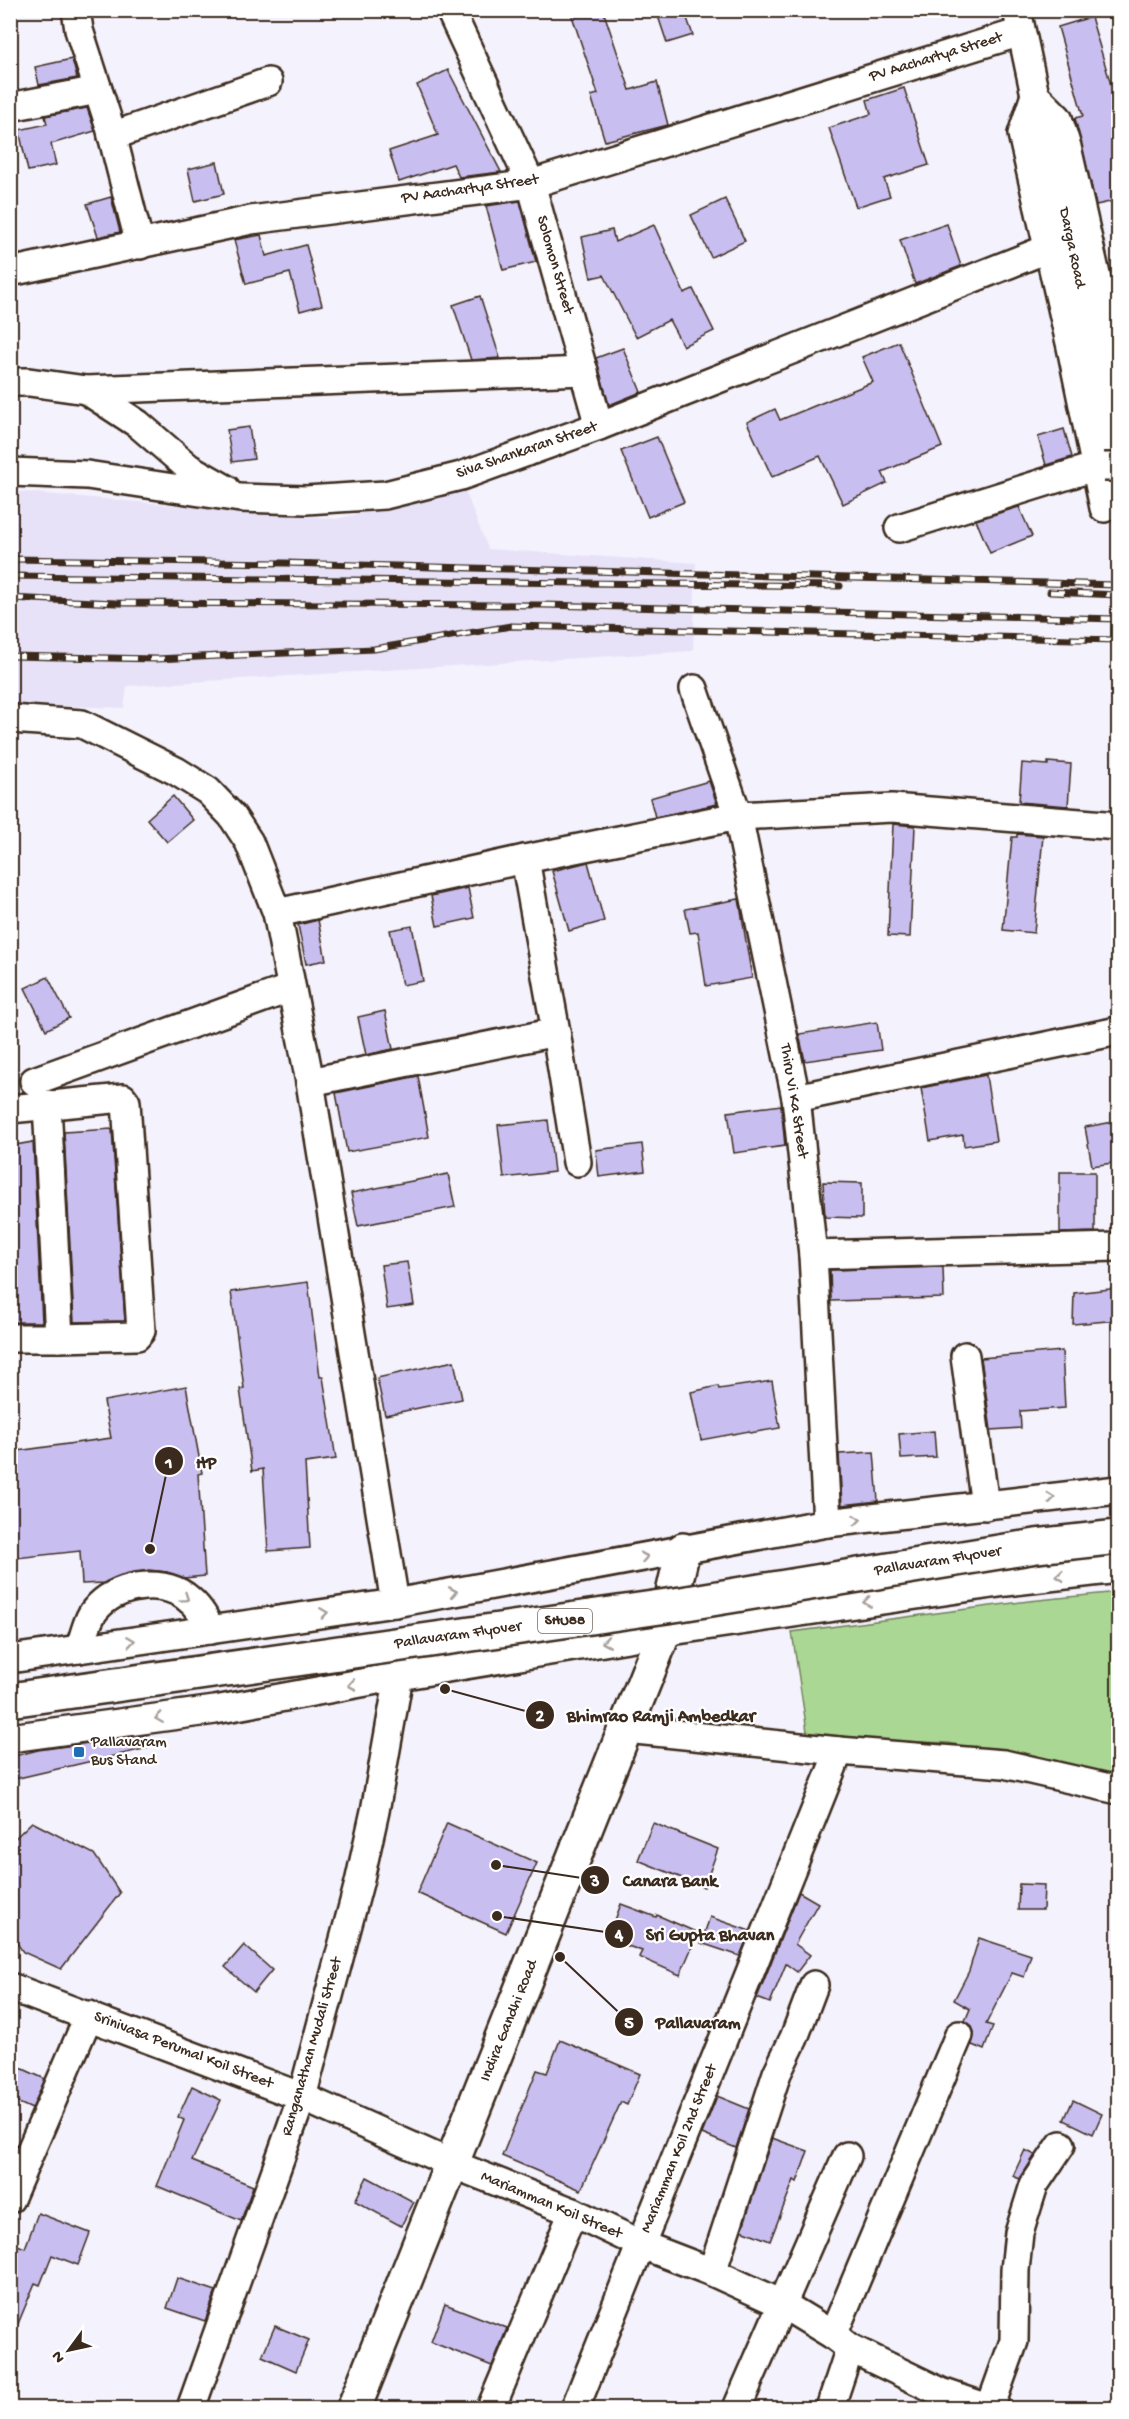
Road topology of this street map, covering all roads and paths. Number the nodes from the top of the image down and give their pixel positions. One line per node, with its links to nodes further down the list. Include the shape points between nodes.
1 (76, 10): 5 (street)
2 (450, 10): 9 (street, Solomon Street)
3 (1019, 21): 6 (street, Darga Road); 9 (street, PV Aachartya Street)
4 (268, 82): 8 (street)
5 (98, 90): 7 (street); 8 (street)
6 (1035, 95): 11 (street, via 1022,134); 13 (street, via 1058,118); 20 (street, Darga Road, via 1068,228)
7 (10, 107)
8 (112, 136): 10 (street)
9 (531, 184): 10 (street, PV Aachartya Street, via 251,220); 14 (street, Solomon Street)
10 (140, 245): 12 (street, PV Aachartya Street)
11 (1047, 249): 18 (street, Siva Shankaran Street); 20 (street)
12 (10, 272)
13 (1110, 296): 15 (street)
14 (584, 371): 17 (street); 18 (street, Solomon Street)
15 (1119, 372)
16 (10, 382): 17 (street, Siva Shankaran Street)
17 (86, 390): 21 (street, Siva Shankaran Street, via 138,424 189,468)
18 (599, 426): 21 (street, Siva Shankaran Street, via 461,476 385,495 306,500)
19 (10, 472): 21 (street, via 87,475)
20 (1108, 479): 22 (street)
21 (240, 498)
22 (899, 528)
23 (694, 689): 25 (street, Thiru Vi Ka Street)
24 (10, 719): 28 (street, via 82,724 208,791 232,816 249,842)
25 (738, 816): 26 (street, via 892,808); 27 (street); 34 (street, Thiru Vi Ka Street)
26 (1119, 826)
27 (525, 859): 28 (street); 31 (street)
28 (277, 913): 29 (street)
29 (291, 988): 32 (street); 33 (street)
30 (1119, 1031): 34 (street)
31 (556, 1032): 32 (street); 36 (street)
32 (310, 1082): 49 (street)
33 (40, 1092): 35 (street); 40 (street); 40 (street, via 123,1098 126,1102 141,1331 136,1336)
34 (796, 1098): 38 (street, Thiru Vi Ka Street)
35 (10, 1108)
36 (577, 1162)
37 (1119, 1247): 38 (street)
38 (813, 1255): 45 (street, Thiru Vi Ka Street)
39 (10, 1338): 40 (street)
40 (59, 1338)
41 (965, 1356): 43 (street)
42 (1119, 1491): 43 (street, one-way to 42)
43 (985, 1506): 45 (street, one-way to 43)
44 (1119, 1522): 55 (main road, Pallavaram Flyover / SHU88)
45 (827, 1523): 47 (street)
46 (1119, 1537): 56 (main road, Pallavaram Flyover / SHU88, bridge, via 1036,1546 670,1606)
47 (683, 1550): 49 (street, one-way to 47); 51 (main road, Indira Gandhi Road)
48 (1119, 1569): 51 (street, one-way to 51)
49 (395, 1603): 50 (street, one-way to 49)
50 (210, 1630): 52 (street, one-way to 50); 52 (street, one-way to 50, via 94,1610 112,1595 132,1587 165,1587 184,1596 205,1617)
51 (664, 1632): 54 (street, one-way to 54); 57 (main road, Indira Gandhi Road)
52 (79, 1649): 53 (street)
53 (10, 1659)
54 (399, 1676): 58 (street, one-way to 58, via 215,1710); 65 (street, Ranganathan Mudali Street, via 359,1883)
55 (10, 1680)
56 (10, 1700)
57 (626, 1729): 59 (street); 68 (main road, Indira Gandhi Road)
58 (10, 1738)
59 (839, 1751): 60 (street, via 1004,1764); 71 (street, Mariamman Koil 2nd Street)
60 (1119, 1790)
61 (814, 1985): 72 (street, via 777,2073)
62 (10, 1987): 63 (street, Srinivasa Perumal Koil Street)
63 (89, 2015): 65 (street, Srinivasa Perumal Koil Street); 69 (street)
64 (959, 2035): 74 (street)
65 (302, 2097): 68 (street, Srinivasa Perumal Koil Street); 76 (street, Ranganathan Mudali Street)
66 (1061, 2145): 82 (street, via 1034,2186 1019,2233 1014,2341)
67 (847, 2156): 73 (street)
68 (452, 2164): 70 (street, Mariamman Koil Street); 77 (main road, Indira Gandhi Road)
69 (10, 2199)
70 (573, 2212): 71 (street, Mariamman Koil Street); 78 (street)
71 (642, 2245): 72 (street, Mariamman Koil Street); 79 (street, Mariamman Koil 2nd Street)
72 (712, 2272): 73 (street, Mariamman Koil Street)
73 (782, 2304): 74 (street, Mariamman Koil Street); 80 (street)
74 (842, 2342): 75 (street, Mariamman Koil Street); 81 (street)
75 (939, 2400): 82 (street, Mariamman Koil Street)
76 (191, 2409)
77 (354, 2409)
78 (491, 2409)
79 (575, 2409)
80 (737, 2409)
81 (830, 2409)
82 (989, 2409)

